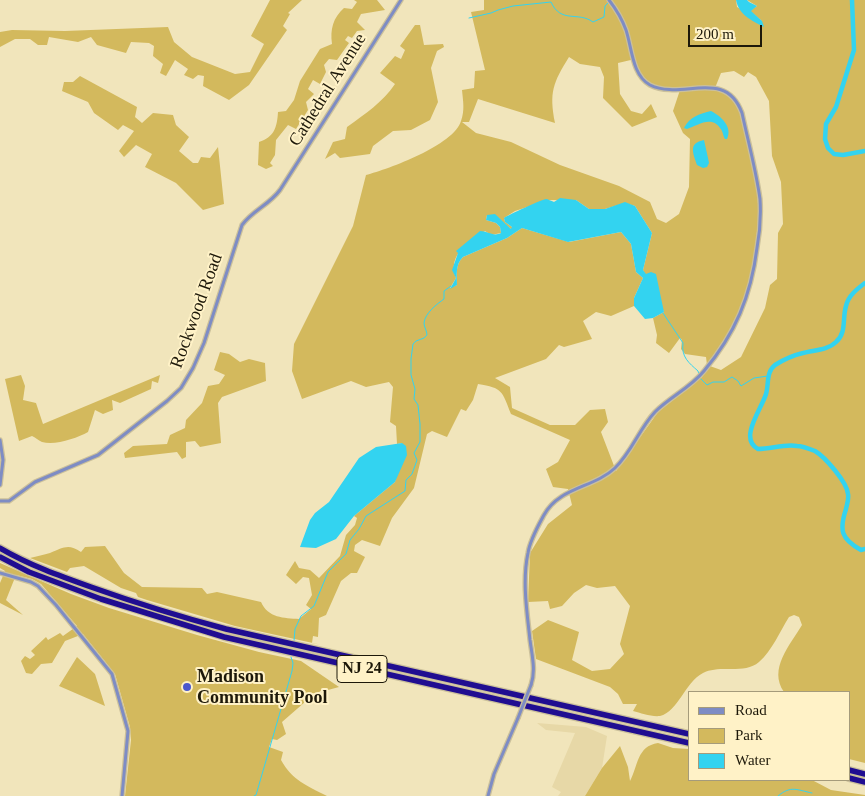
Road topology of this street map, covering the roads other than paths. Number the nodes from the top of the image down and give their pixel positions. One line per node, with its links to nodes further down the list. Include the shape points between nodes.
1 (401, 0): 3 (street, Cathedral Avenue)
2 (608, 0): 17 (street, bridge, via 622,20 637,71 645,81 664,90 717,88 734,98 742,113 760,201 754,268 738,320 702,374 652,415 613,470 564,494 544,514 527,556 526,608 533,670 531,685)
3 (277, 194): 6 (street, Rockwood Road, via 251,213 242,225 204,343 190,374 177,392 98,454 35,482 9,501)
4 (0, 440): 5 (street, via 3,463)
5 (0, 485)
6 (0, 501)
7 (0, 548): 10 (highway, NJ 24, via 74,581 226,629)
8 (0, 557): 11 (highway, NJ 24, via 29,572 102,599 224,637)
9 (0, 573): 16 (street, via 38,586 112,674 128,731)
10 (688, 734)
11 (688, 742)
12 (850, 770): 13 (highway)
13 (865, 774)
14 (850, 778): 15 (highway)
15 (865, 782)
16 (122, 796)
17 (488, 796)

